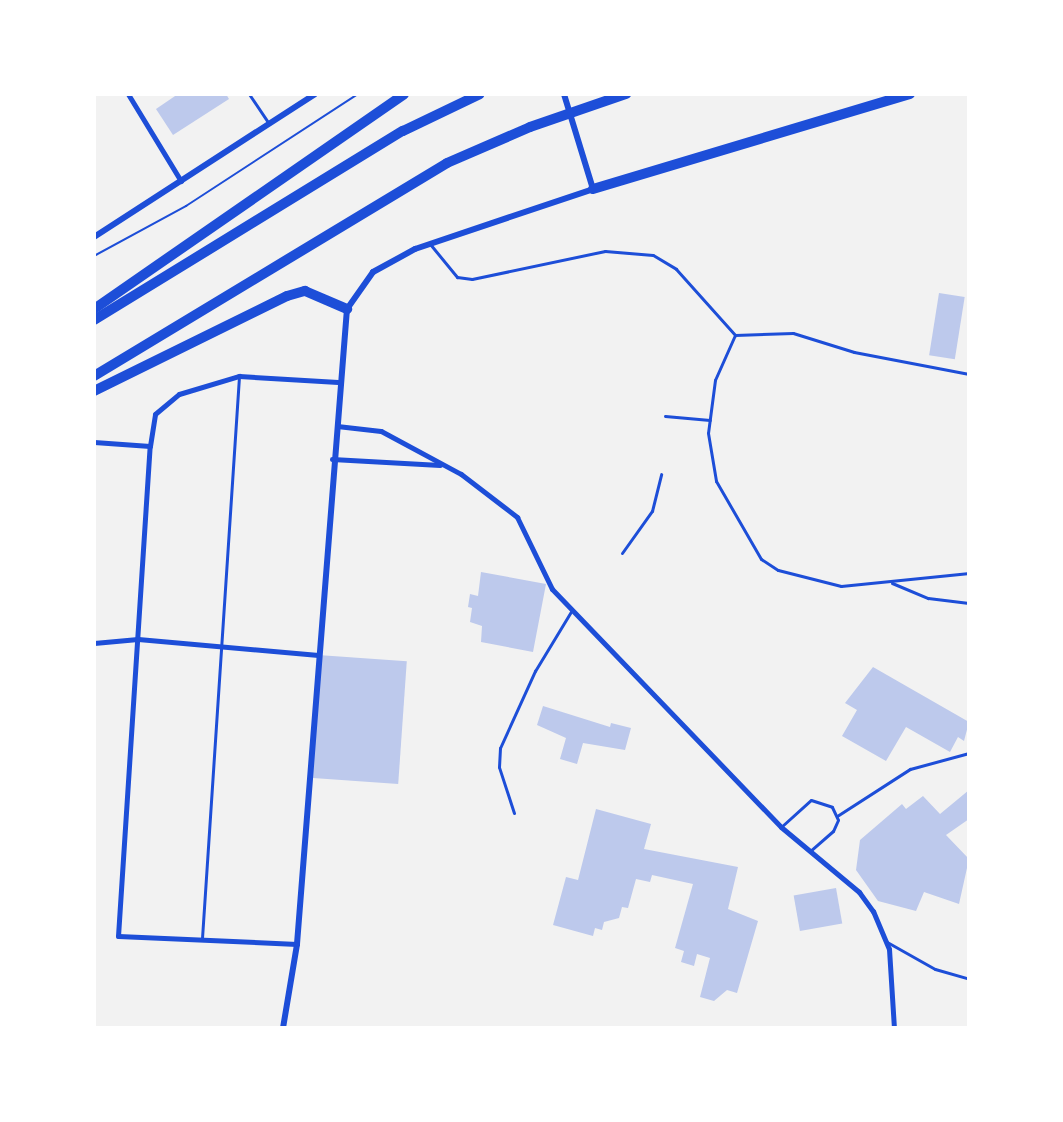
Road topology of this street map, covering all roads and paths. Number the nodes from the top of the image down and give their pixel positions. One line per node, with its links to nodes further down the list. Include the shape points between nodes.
1 (128, 94): 11 (street)
2 (249, 94): 10 (lane)
3 (315, 94): 10 (street)
4 (358, 94): 15 (path, via 186,206)
5 (404, 94): 16 (highway)
6 (480, 94): 18 (highway, via 403,131)
7 (564, 94): 12 (street)
8 (626, 94): 21 (highway, via 447,163)
9 (910, 94): 12 (highway)
10 (269, 124): 11 (street)
11 (181, 181): 13 (street)
12 (593, 189): 14 (street)
13 (94, 237)
14 (430, 244): 17 (street, via 373,272); 19 (lane, via 457,277 472,279 605,251 653,255 676,269)
15 (94, 256)
16 (94, 309)
17 (347, 309): 23 (street); 24 (highway, via 319,294 287,296)
18 (94, 320)
19 (735, 335): 20 (lane, via 793,333 854,352); 26 (lane, via 715,380)
20 (969, 374)
21 (94, 376)
22 (239, 376): 23 (street); 29 (street, via 179,394 155,414); 40 (lane)
23 (338, 382): 27 (street)
24 (94, 391)
25 (665, 416): 26 (lane)
26 (710, 420): 35 (lane, via 716,481 761,559 778,570 841,586)
27 (335, 426): 30 (street); 31 (street, via 381,431)
28 (94, 442): 29 (street)
29 (150, 446): 38 (street)
30 (332, 459): 31 (street); 41 (street)
31 (445, 465): 37 (street, via 498,498 517,517 552,589)
32 (661, 474): 33 (lane, via 652,511)
33 (622, 553)
34 (969, 573): 35 (lane)
35 (890, 582): 36 (lane, via 928,598)
36 (969, 603)
37 (572, 610): 43 (lane, via 535,671 500,748 499,767); 45 (street)
38 (138, 639): 39 (street); 40 (street); 47 (street, via 118,936)
39 (94, 643)
40 (221, 646): 41 (street); 47 (lane)
41 (318, 655): 49 (street)
42 (969, 753): 44 (lane, via 910,769)
43 (514, 813)
44 (837, 816): 45 (lane, via 822,800 811,800); 46 (lane, via 833,831)
45 (781, 827): 46 (street)
46 (811, 850): 48 (street, via 859,892 882,923)
47 (202, 942): 49 (street)
48 (887, 942): 50 (lane, via 935,969); 52 (street)
49 (297, 944): 51 (street)
50 (969, 979)
51 (283, 1028)
52 (894, 1028)

